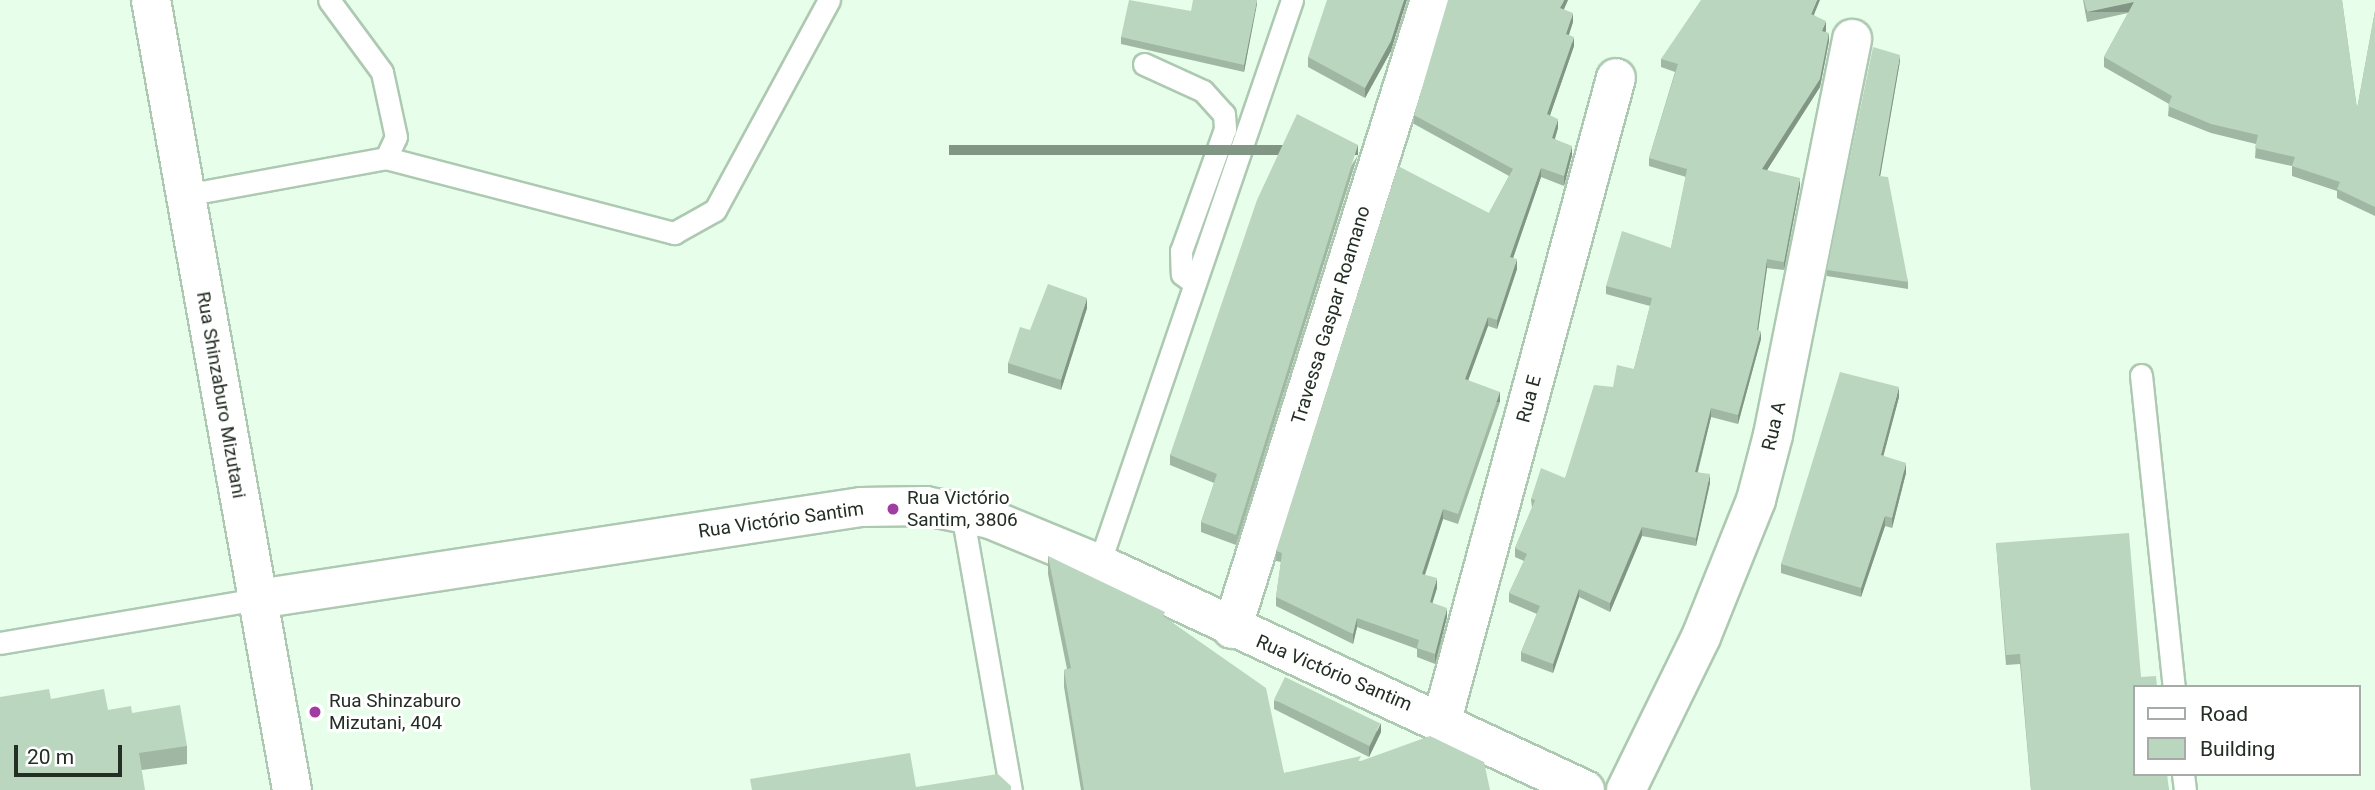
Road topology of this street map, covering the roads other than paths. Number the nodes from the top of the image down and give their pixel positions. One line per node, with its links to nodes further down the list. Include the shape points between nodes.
1 (151, 0): 10 (street, Rua Shinzaburo Mizutani)
2 (330, 0): 9 (lane, via 382,72 396,137)
3 (829, 0): 9 (lane, via 715,210 674,233)
4 (1292, 0): 11 (lane)
5 (1430, 0): 16 (street, Travessa Gaspar Roamano)
6 (1852, 39): 23 (street, Rua A, via 1756,500 1706,626)
7 (1144, 64): 11 (lane, via 1203,90 1224,114 1224,129 1181,250 1182,274)
8 (1616, 78): 19 (street, Rua E)
9 (386, 158): 10 (lane)
10 (185, 195): 15 (street, Rua Shinzaburo Mizutani)
11 (1195, 285): 14 (lane)
12 (2141, 375): 18 (lane)
13 (962, 513): 14 (street, Rua Victório Santim, via 990,519); 15 (street, Rua Victório Santim, via 926,506 861,507); 21 (lane)
14 (1099, 564): 16 (street, Rua Victório Santim)
15 (258, 599): 17 (lane); 20 (street, Rua Shinzaburo Mizutani)
16 (1232, 629): 19 (street, Rua Victório Santim)
17 (0, 643)
18 (2174, 685)
19 (1442, 720): 22 (street, Rua Victório Santim)
20 (292, 790)
21 (1011, 790)
22 (1585, 790)
23 (1626, 790)

